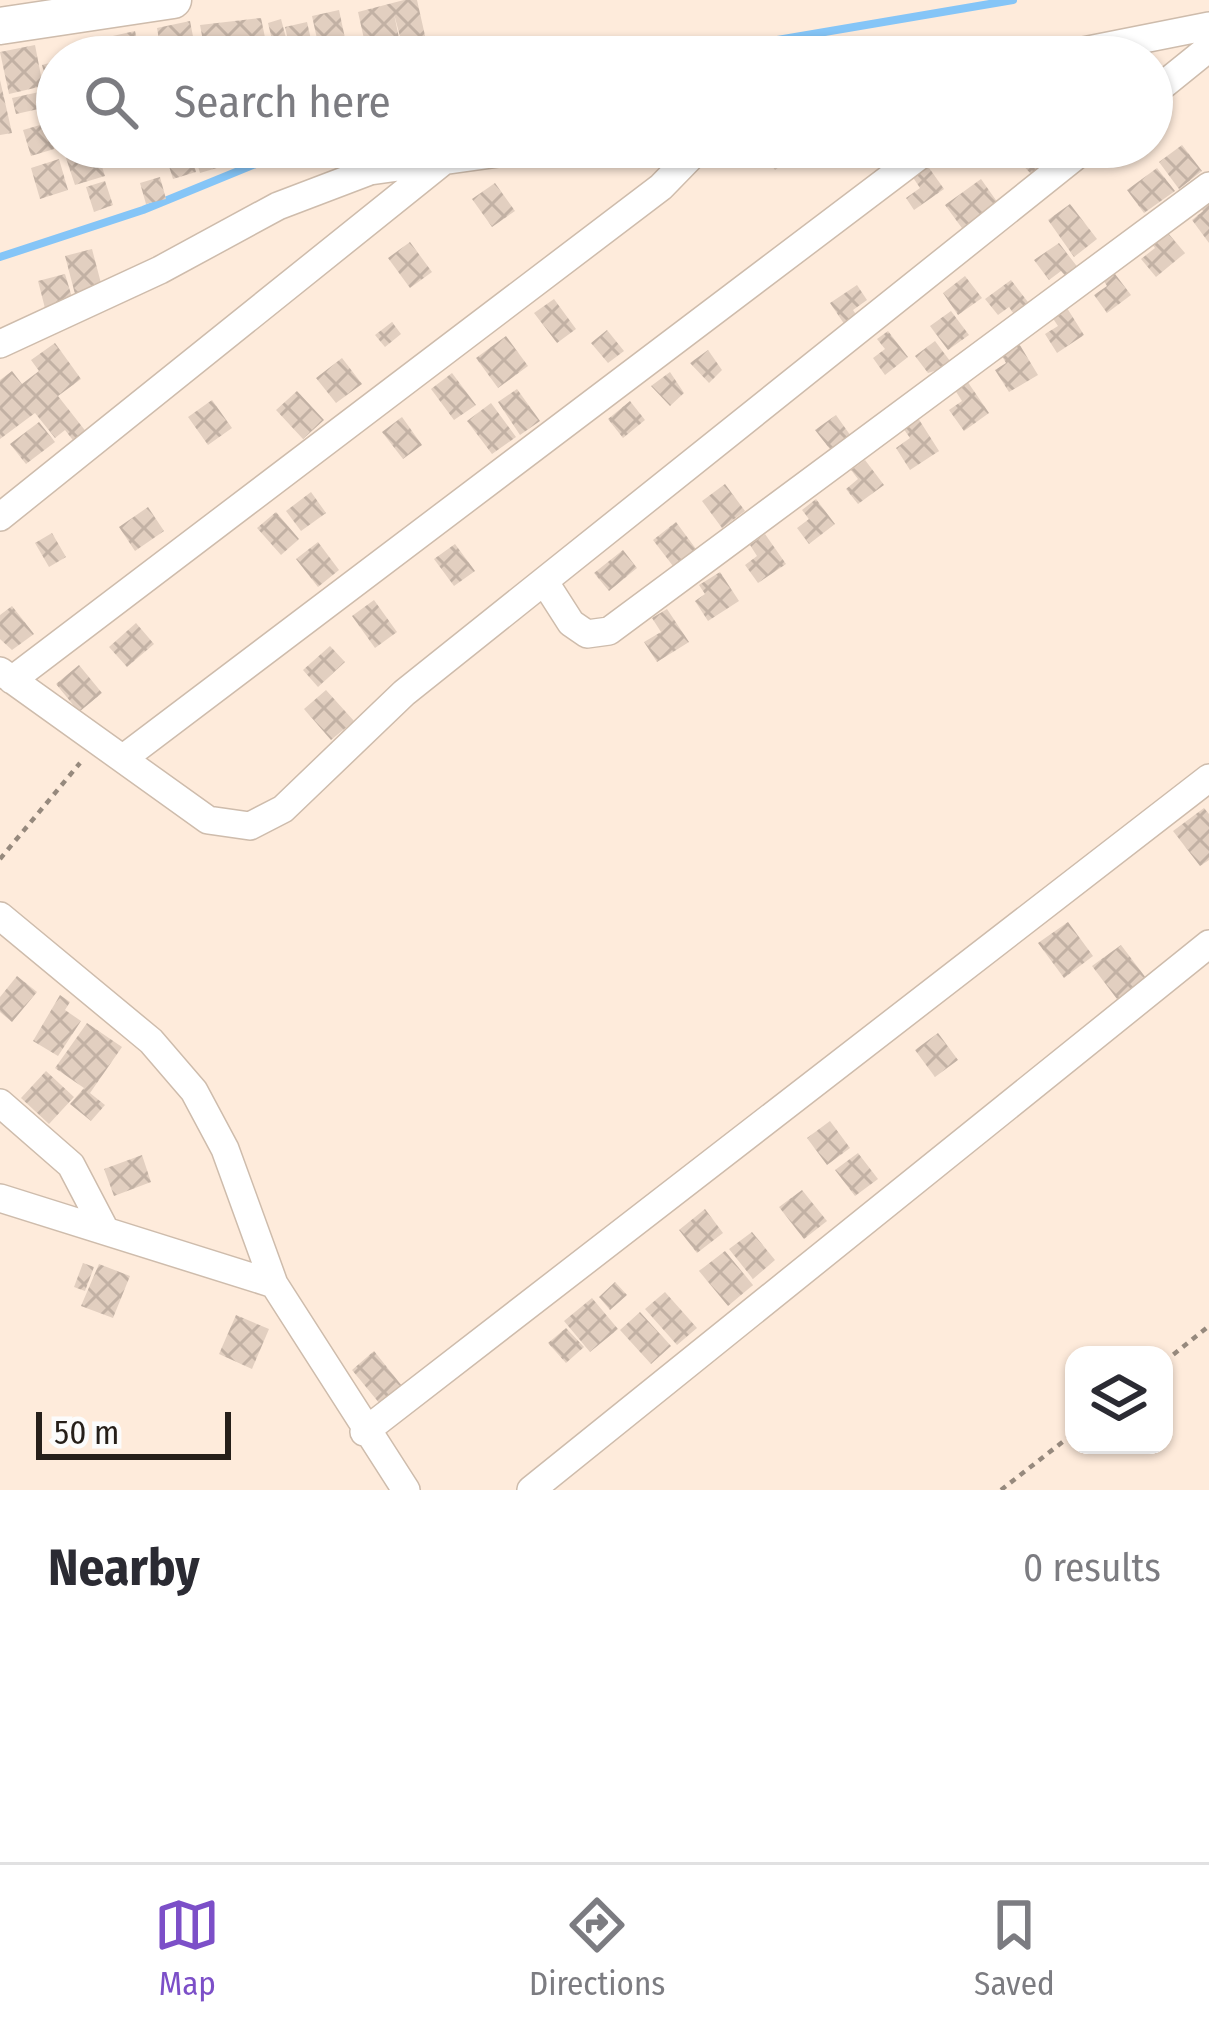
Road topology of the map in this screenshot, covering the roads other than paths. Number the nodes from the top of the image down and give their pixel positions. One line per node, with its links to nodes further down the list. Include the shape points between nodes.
1 (173, 0): 2 (street)
2 (0, 26)
3 (1209, 26): 4 (street)
4 (1159, 36)
5 (1209, 48): 6 (street)
6 (1173, 77)
7 (389, 168): 13 (street, via 278,206)
8 (434, 168): 14 (street)
9 (680, 168): 16 (street)
10 (903, 168): 17 (street)
11 (1061, 168): 15 (street)
12 (1209, 186): 15 (street, via 609,631 587,634 572,623)
13 (0, 344)
14 (0, 517)
15 (546, 584): 17 (street, via 404,693 283,809 250,826 208,820)
16 (6, 675): 17 (street)
17 (124, 757)
18 (1209, 778): 25 (street)
19 (0, 916): 24 (street, via 151,1041 194,1091 225,1149)
20 (1209, 944): 27 (street)
21 (0, 1103): 23 (street, via 71,1165)
22 (0, 1198): 23 (street)
23 (105, 1230): 24 (street)
24 (274, 1284): 25 (street)
25 (364, 1432): 26 (street)
26 (406, 1490)
27 (531, 1490)

